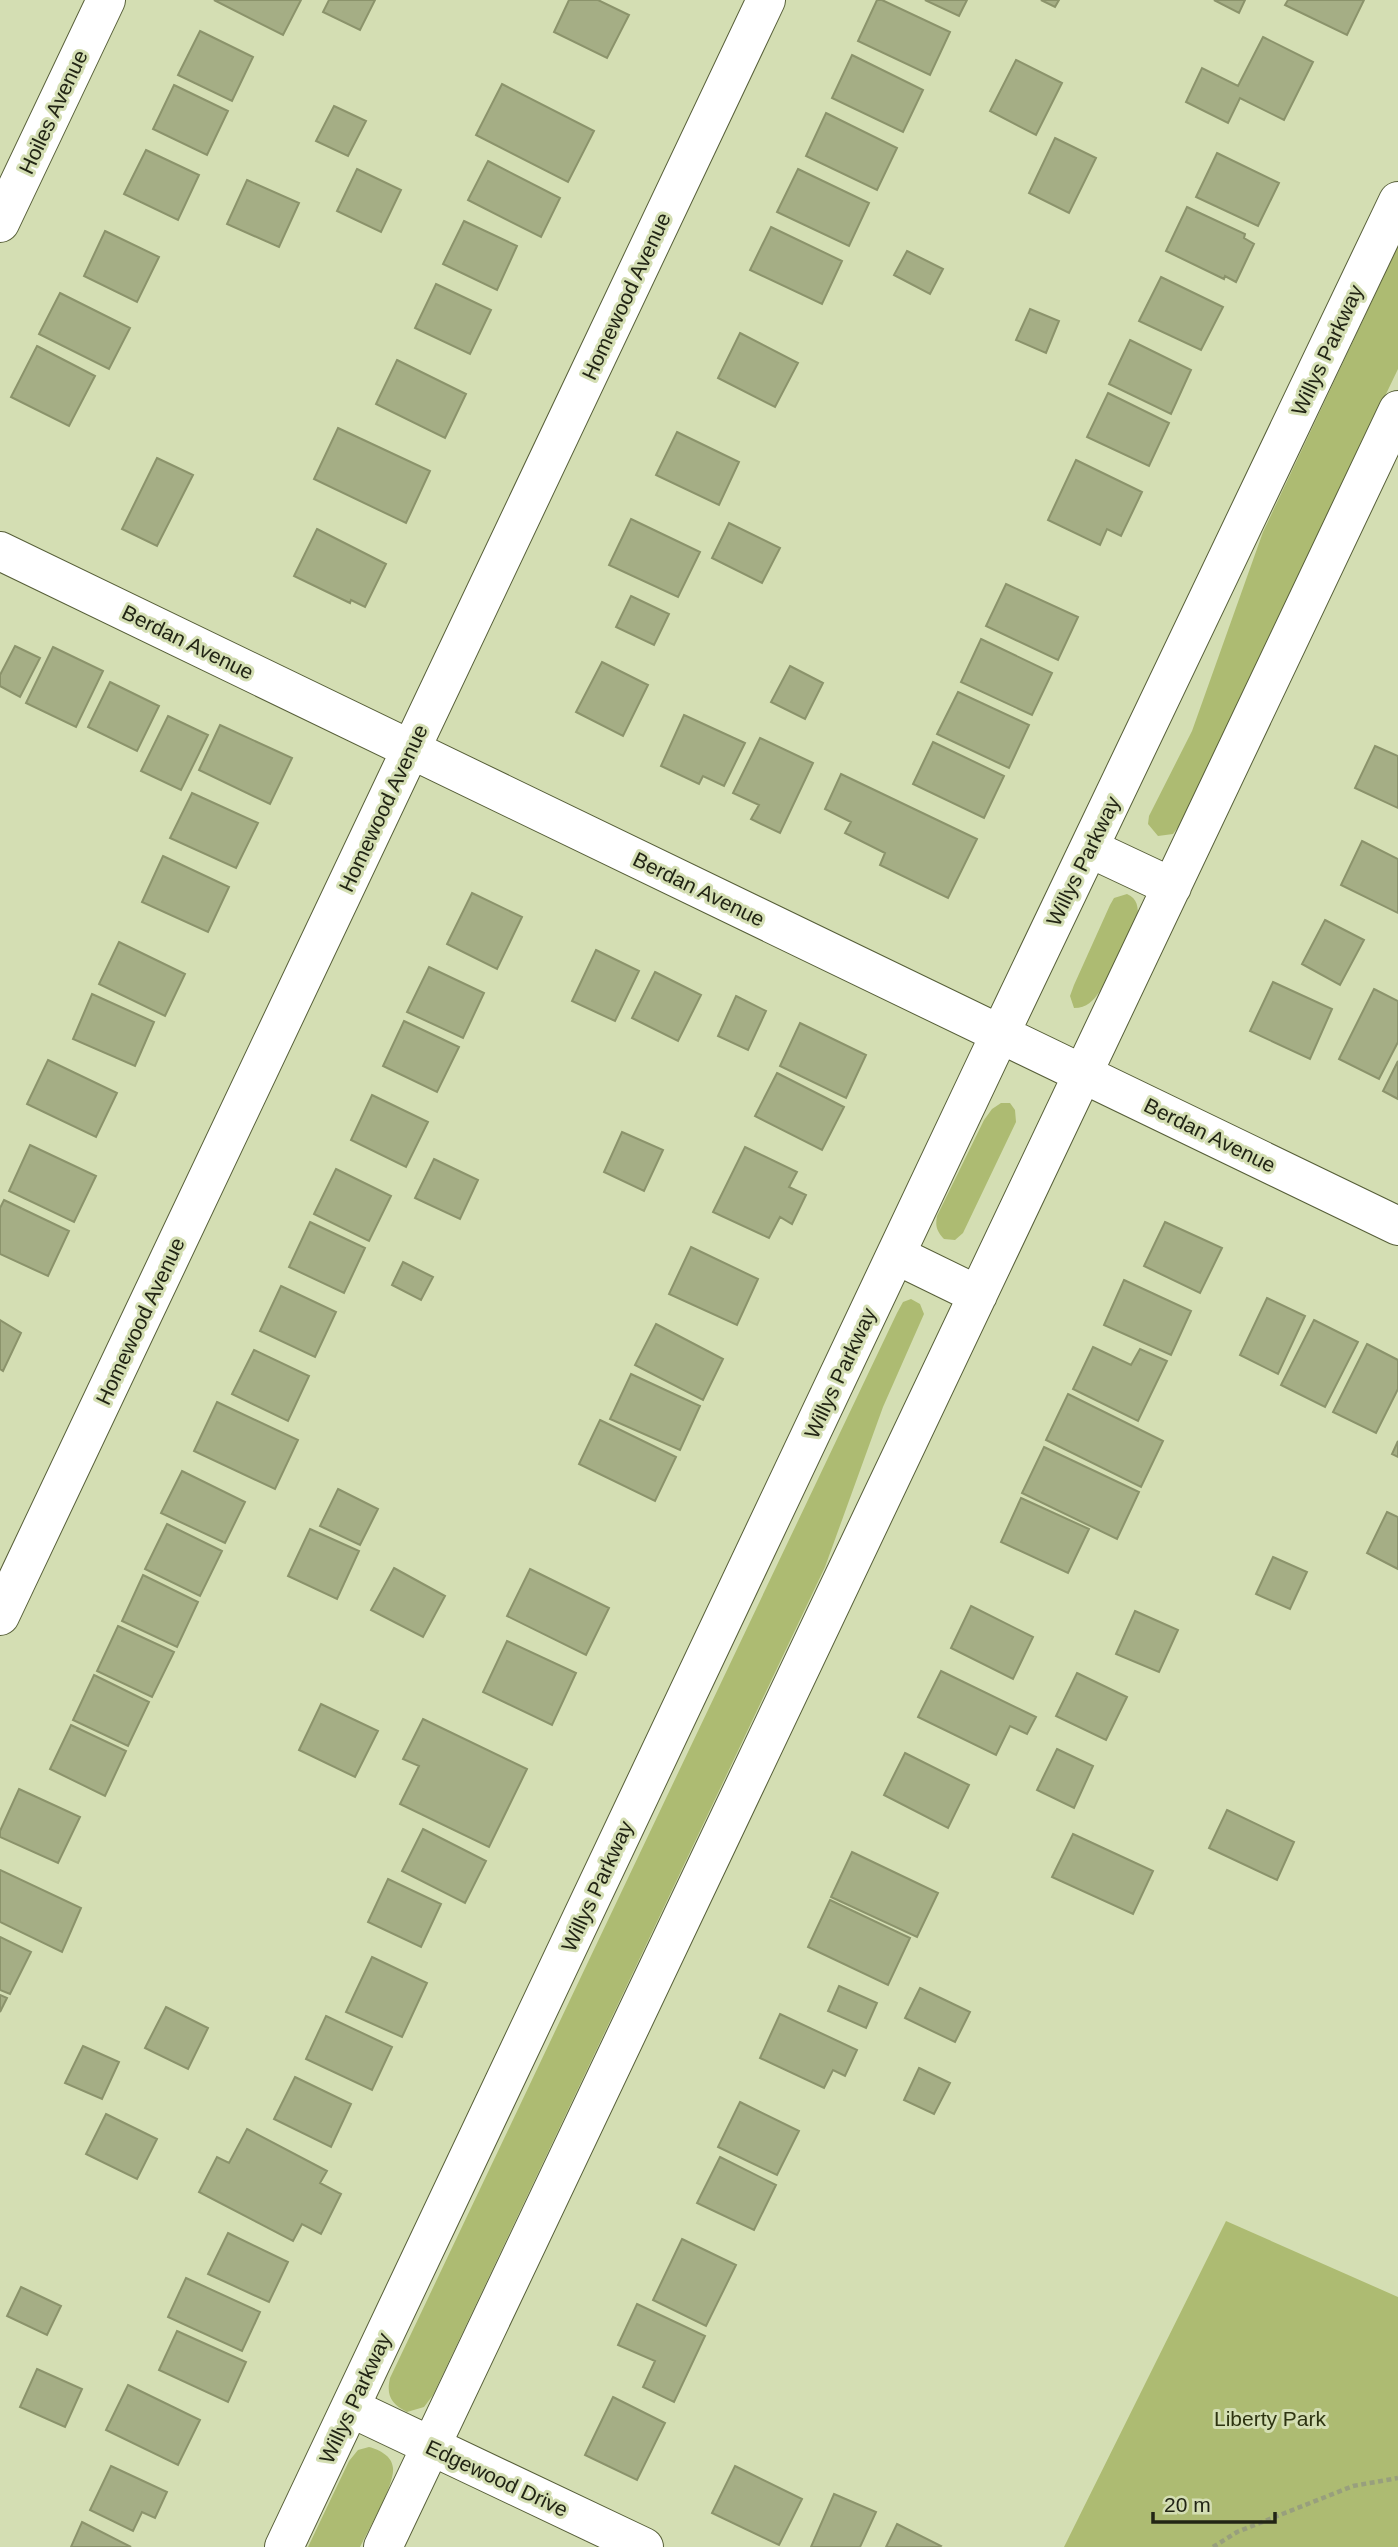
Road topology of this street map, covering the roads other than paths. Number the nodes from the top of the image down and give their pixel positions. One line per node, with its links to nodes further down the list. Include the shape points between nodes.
1 (106, 0): 4 (main road, Hoiles Avenue)
2 (766, 0): 7 (main road, Homewood Avenue)
3 (1398, 201): 8 (main road, Willys Parkway)
4 (0, 223)
5 (1398, 410): 9 (main road)
6 (0, 551): 7 (main road, Berdan Avenue)
7 (411, 749): 10 (main road, Berdan Avenue); 15 (main road, Homewood Avenue)
8 (1089, 848): 9 (main road); 10 (main road, Willys Parkway)
9 (1172, 887): 11 (main road)
10 (1000, 1034): 11 (main road, Berdan Avenue); 13 (main road, Willys Parkway)
11 (1083, 1074): 12 (main road, Berdan Avenue); 14 (main road)
12 (1398, 1226)
13 (896, 1255): 14 (main road); 16 (main road, Willys Parkway)
14 (978, 1295): 17 (main road)
15 (0, 1616)
16 (351, 2408): 17 (main road, Edgewood Drive); 18 (main road, Willys Parkway)
17 (430, 2446): 19 (main road); 20 (main road, Edgewood Drive)
18 (284, 2547)
19 (383, 2547)
20 (644, 2547)

